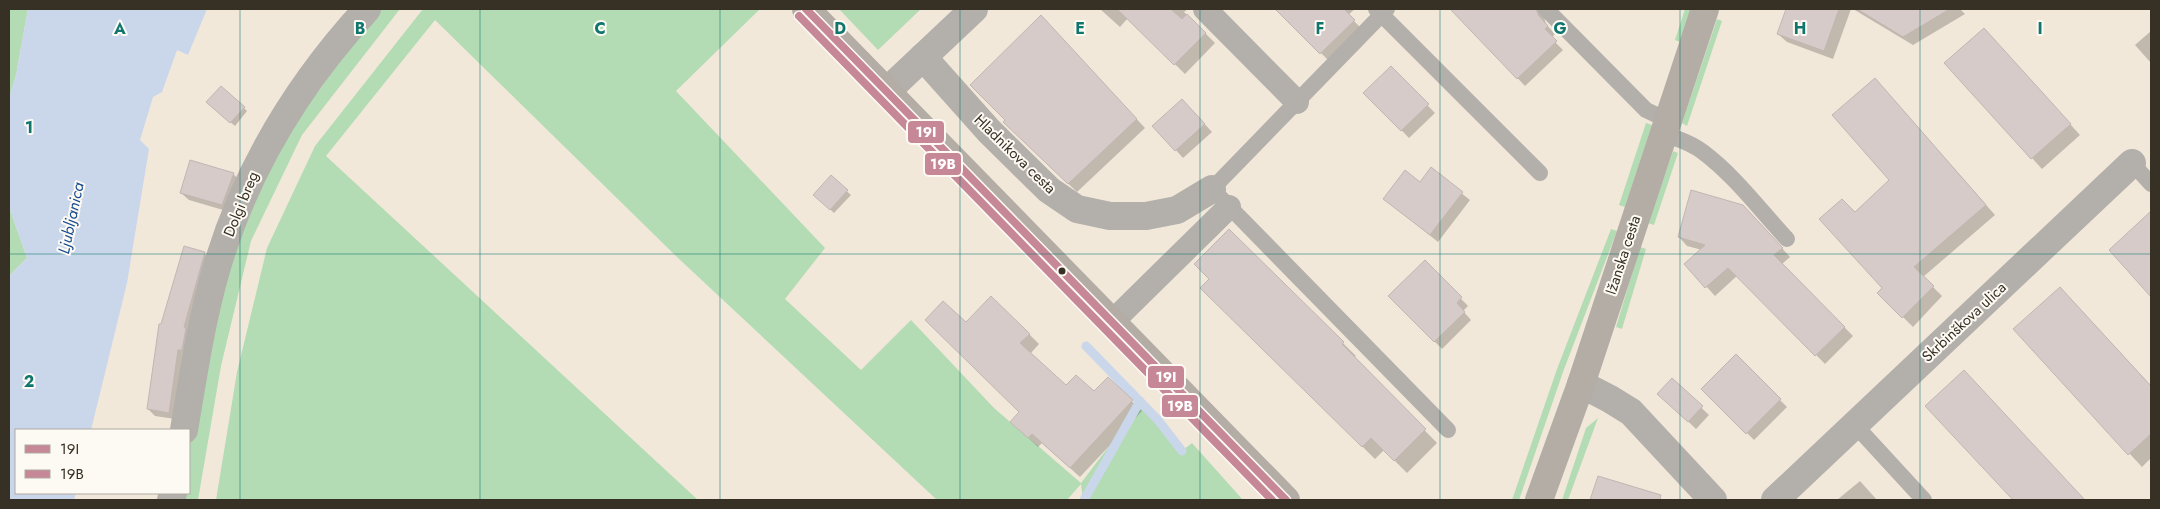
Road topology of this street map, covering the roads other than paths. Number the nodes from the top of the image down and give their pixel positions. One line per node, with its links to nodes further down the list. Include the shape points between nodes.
1 (366, 9): 20 (street, Dolgi breg, via 312,74 287,111 260,158 236,212 216,271)
2 (806, 9): 9 (main road)
3 (974, 9): 8 (street)
4 (1205, 9): 10 (street)
5 (1546, 9): 11 (lane)
6 (1705, 9): 11 (main road, Ižanska cesta)
7 (1381, 11): 10 (lane); 13 (lane)
8 (923, 57): 9 (street); 15 (street, Hladnikova cesta, via 989,131 1049,190 1077,208 1110,216 1146,216)
9 (887, 91): 17 (main road)
10 (1297, 102): 15 (lane)
11 (1666, 127): 16 (lane, via 1722,168); 18 (main road, Ižanska cesta)
12 (2132, 163): 14 (lane, Skrbinškova ulica); 19 (street, Skrbinškova ulica)
13 (1540, 173)
14 (2151, 184)
15 (1221, 198): 17 (street); 21 (lane)
16 (1787, 239)
17 (1112, 322): 22 (main road)
18 (1581, 384): 23 (main road, Ižanska cesta); 24 (street, via 1630,412)
19 (1855, 425): 25 (street, Skrbinškova ulica); 26 (lane)
20 (184, 429)
21 (1448, 430)
22 (1286, 500)
23 (1539, 500)
24 (1714, 500)
25 (1775, 500)
26 (1924, 500)

